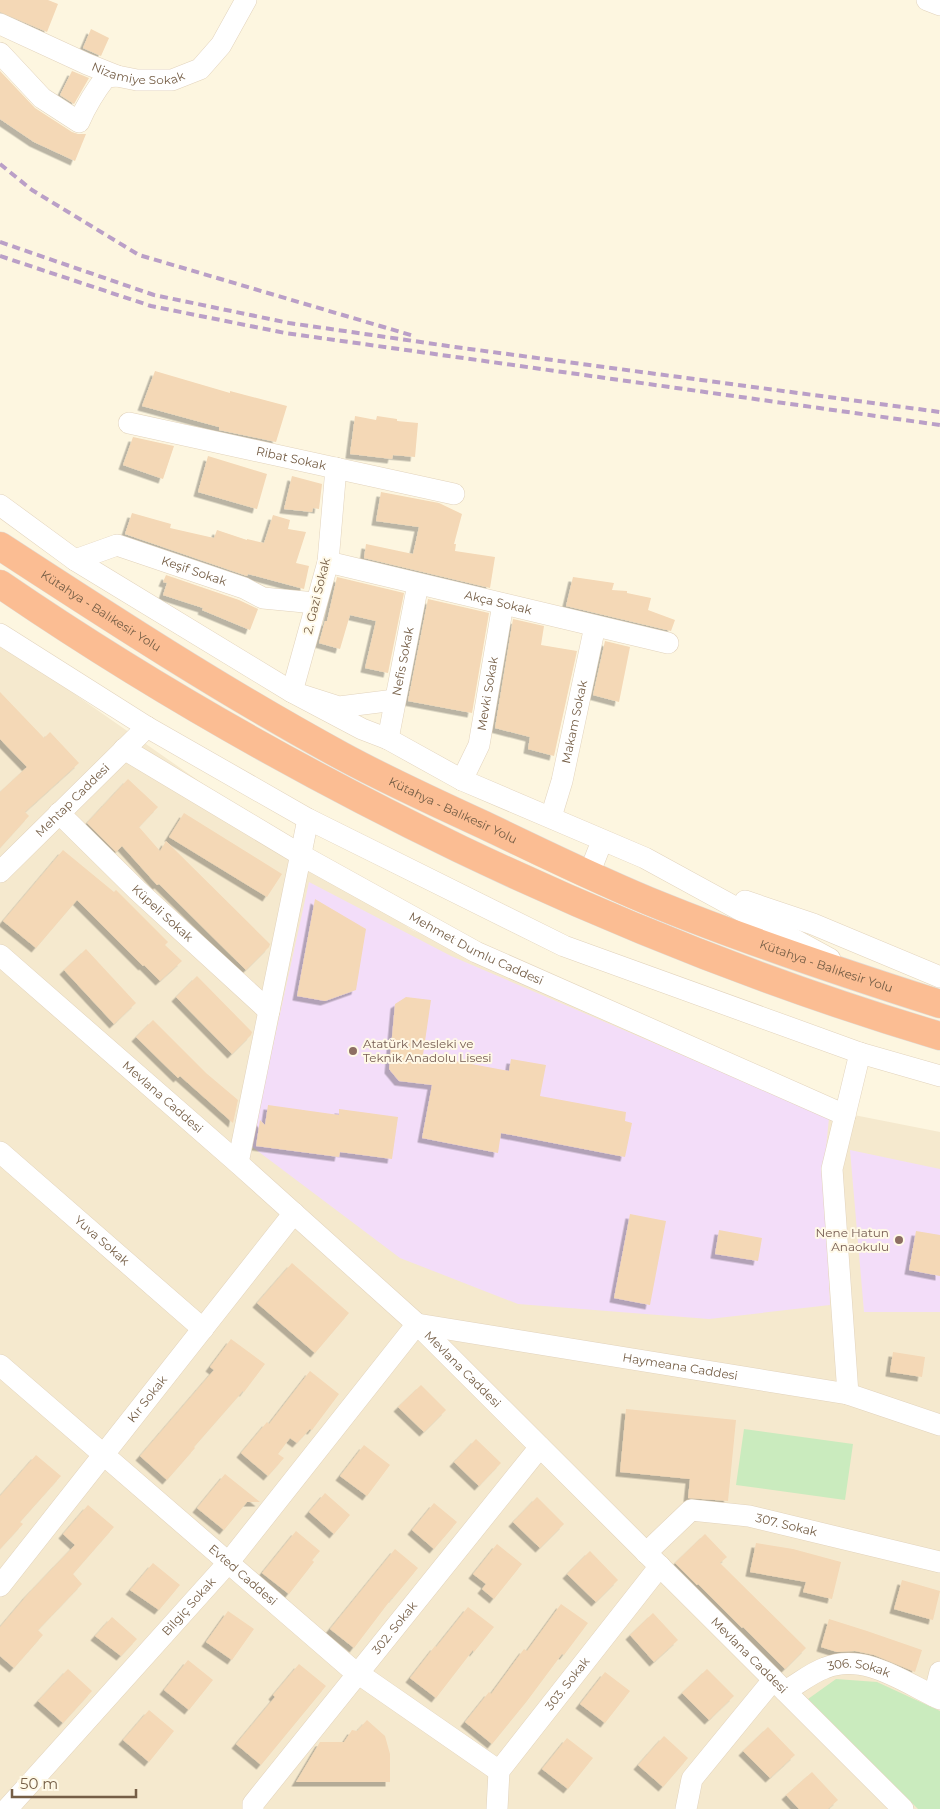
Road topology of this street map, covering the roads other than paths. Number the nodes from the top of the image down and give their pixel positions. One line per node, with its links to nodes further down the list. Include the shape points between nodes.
1 (246, 0): 6 (street, Nizamiye Sokak, via 221,45 200,70 172,80 137,80)
2 (928, 0): 3 (street)
3 (940, 5)
4 (0, 24): 6 (street, Nizamiye Sokak)
5 (0, 53): 6 (street, via 42,98 80,122 97,88 106,77)
6 (117, 76)
7 (128, 424): 8 (street, Ribat Sokak)
8 (336, 468): 9 (street, Ribat Sokak); 13 (street, 2. Gazi Sokak)
9 (454, 494)
10 (0, 504): 12 (street)
11 (0, 546): 33 (highway, Kütahya - Balıkesir Yolu, via 131,632 344,757)
12 (75, 560): 16 (street, Keşif Sokak, via 116,546 244,588 262,598); 21 (street)
13 (328, 562): 15 (street, Akça Sokak); 16 (street, 2. Gazi Sokak)
14 (0, 584): 40 (highway, via 150,682 334,786 427,833 601,914 702,954 872,1016)
15 (418, 584): 17 (street, Akça Sokak); 22 (street, Nefis Sokak)
16 (315, 603): 21 (street, 2. Gazi Sokak)
17 (503, 604): 18 (street, Akça Sokak); 26 (street, Mevki Sokak, via 478,745)
18 (595, 626): 20 (street, Akça Sokak); 28 (street, Makam Sokak, via 562,781)
19 (0, 636): 23 (street)
20 (668, 643)
21 (292, 692): 22 (street, via 339,706); 24 (street)
22 (395, 700): 24 (street, Nefis Sokak)
23 (146, 727): 25 (street, Mehtap Caddesi); 29 (street)
24 (388, 739): 26 (street)
25 (124, 749): 27 (street, Mehtap Caddesi); 31 (street, Mehmet Dumlu Caddesi)
26 (462, 780): 28 (street)
27 (59, 813): 32 (street, Mehtap Caddesi); 39 (street, Küpeli Sokak, via 137,890)
28 (551, 817): 30 (street)
29 (308, 819): 31 (street); 41 (street, via 564,946)
30 (602, 841): 33 (street); 34 (street, via 645,858)
31 (301, 855): 39 (street); 43 (street, Mehmet Dumlu Caddesi, via 476,952)
32 (0, 872)
33 (589, 874): 37 (highway, Kütahya - Balıkesir Yolu, via 661,906)
34 (686, 880): 36 (street, via 813,924); 37 (street)
35 (0, 955): 45 (street, Mevlana Caddesi)
36 (940, 977)
37 (876, 984): 38 (highway, Kütahya - Balıkesir Yolu)
38 (940, 1004)
39 (269, 1010): 45 (street)
40 (940, 1036)
41 (860, 1054): 42 (street); 43 (street)
42 (940, 1076)
43 (845, 1115): 50 (street, via 832,1170)
44 (0, 1152): 48 (street, Yuva Sokak)
45 (238, 1163): 46 (street, Mevlana Caddesi)
46 (294, 1214): 47 (street, Mevlana Caddesi); 48 (street, Kır Sokak)
47 (417, 1324): 50 (street, Haymeana Caddesi); 52 (street, Mevlana Caddesi); 56 (street, Bilgiç Sokak)
48 (202, 1329): 53 (street, Kır Sokak)
49 (0, 1365): 53 (street, Evted Caddesi)
50 (848, 1394): 51 (street, Haymeana Caddesi)
51 (940, 1425)
52 (540, 1447): 54 (street, Mevlana Caddesi); 59 (street, 302. Sokak)
53 (103, 1455): 56 (street, Evted Caddesi); 57 (street, Kır Sokak)
54 (653, 1559): 55 (street, 307. Sokak, via 691,1510 749,1516); 60 (street, Mevlana Caddesi); 62 (street, 303. Sokak)
55 (940, 1562)
56 (228, 1563): 59 (street, Evted Caddesi); 63 (street, Bilgiç Sokak)
57 (0, 1586)
58 (940, 1672): 61 (street)
59 (359, 1674): 62 (street, Evted Caddesi); 64 (street, 302. Sokak, via 253,1804)
60 (779, 1686): 61 (street, 306. Sokak, via 845,1663 870,1666); 66 (street, via 692,1779); 67 (street, Mevlana Caddesi)
61 (937, 1698)
62 (499, 1771): 65 (street)
63 (7, 1809)
64 (253, 1809)
65 (497, 1809)
66 (686, 1809)
67 (903, 1809)

